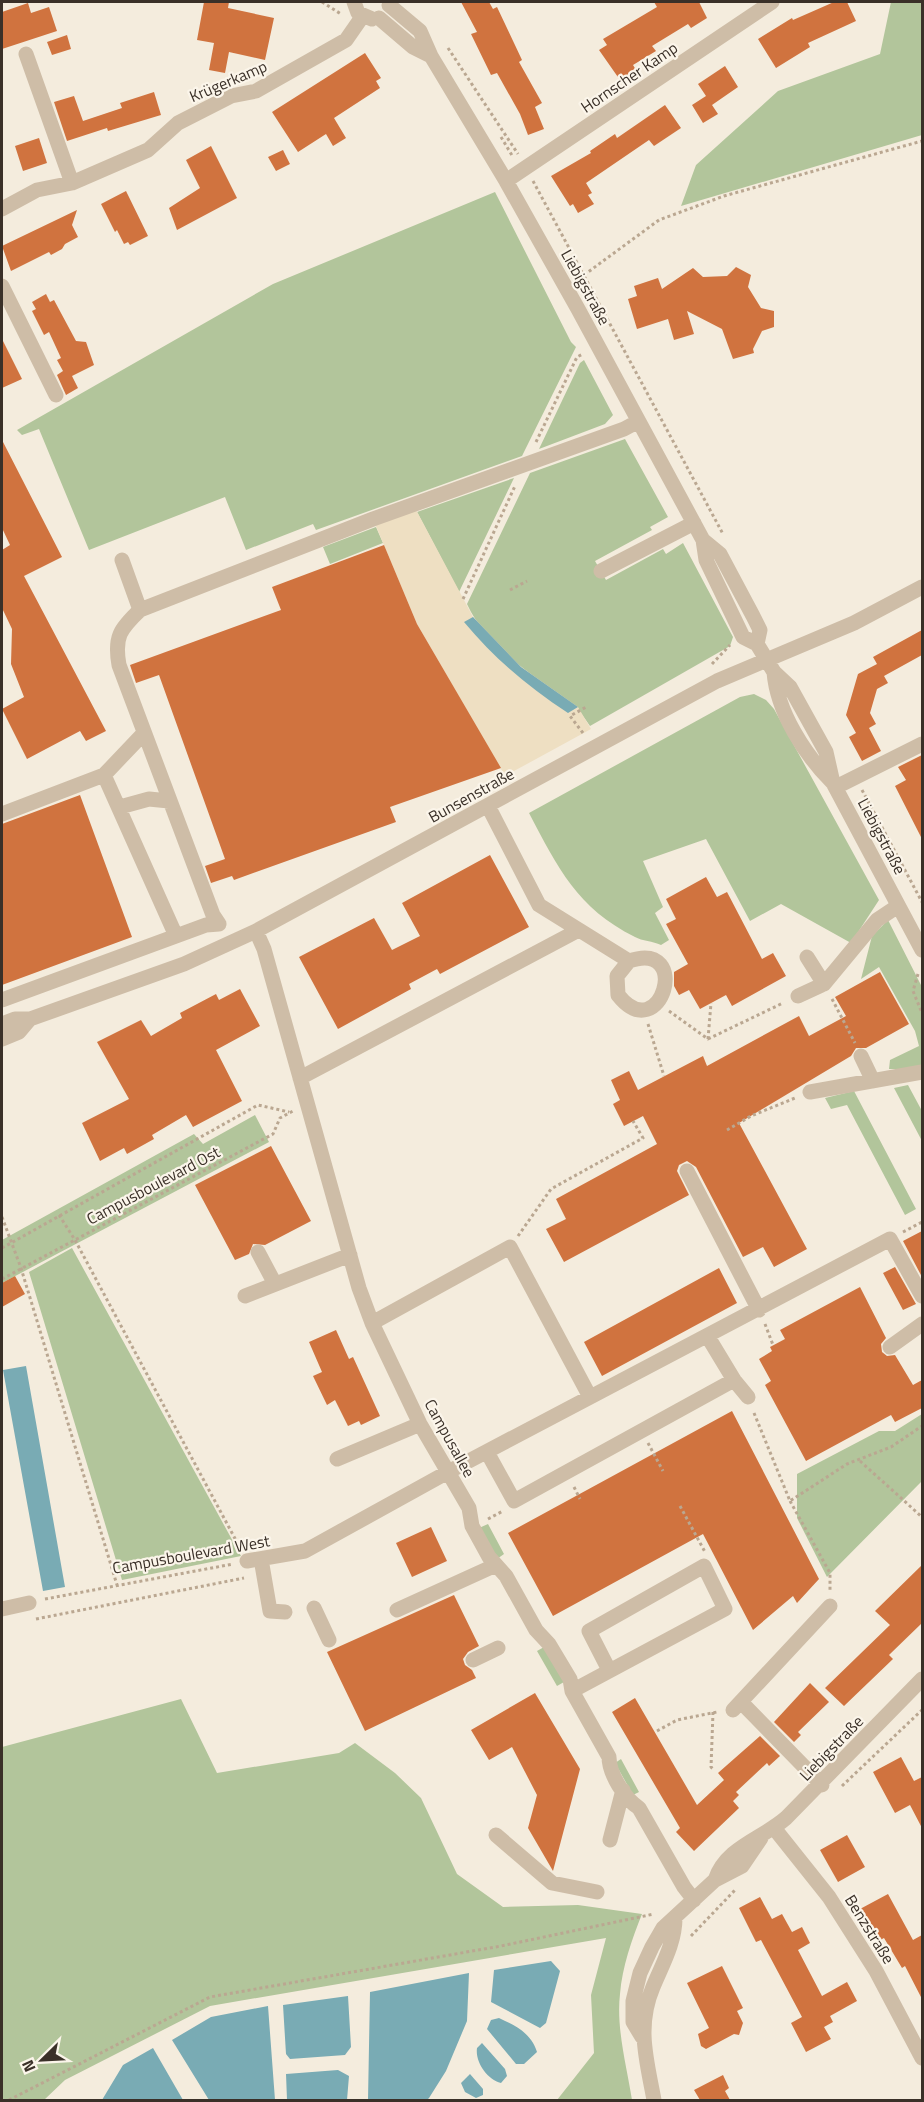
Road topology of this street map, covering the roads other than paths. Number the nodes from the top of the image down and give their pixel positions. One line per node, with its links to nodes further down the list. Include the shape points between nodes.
1 (353, 2): 4 (street)
2 (771, 2): 8 (street, Hornscher Kamp)
3 (389, 3): 5 (street, Liebigstraße); 7 (street, Liebigstraße, via 420,31)
4 (362, 16): 5 (street); 9 (street, Krügerkamp, via 346,40 256,92 231,96 178,123 148,150)
5 (379, 18): 7 (street, Liebigstraße, via 413,47)
6 (26, 54): 9 (street)
7 (431, 56): 8 (street, Liebigstraße)
8 (506, 181): 13 (street, Liebigstraße)
9 (72, 183): 10 (street, Krügerkamp, via 37,190)
10 (2, 209)
11 (2, 286): 12 (street)
12 (56, 395)
13 (637, 422): 14 (street, Liebigstraße); 18 (street)
14 (694, 523): 16 (street); 19 (street, Liebigstraße, via 703,540 706,560 743,637 757,644)
15 (122, 560): 18 (street)
16 (601, 571)
17 (922, 587): 19 (street, Bunsenstraße)
18 (140, 610): 20 (street, via 124,625 115,644 118,665)
19 (770, 667): 23 (street, Liebigstraße, via 782,706 814,763); 25 (street, Bunsenstraße, via 717,681)
20 (144, 733): 22 (street); 24 (street)
21 (922, 744): 23 (street, Liebigstraße)
22 (104, 775): 26 (street); 27 (street)
23 (835, 785): 28 (street, Liebigstraße)
24 (169, 801): 26 (street, via 149,799); 32 (street, via 219,924)
25 (488, 806): 29 (street, Bunsenstraße); 30 (street, via 539,905)
26 (120, 807): 32 (street)
27 (2, 814)
28 (898, 906): 31 (street, Liebigstraße); 36 (street, via 877,920)
29 (256, 931): 39 (street, Bunsenstraße, via 184,964); 44 (street, Campusallee)
30 (576, 931): 35 (street); 44 (street)
31 (918, 931): 33 (street, Liebigstraße)
32 (176, 936): 38 (street)
33 (922, 950)
34 (807, 957): 36 (street)
35 (629, 961): 35 (street, via 617,976 616,985 624,1002 650,1006 663,997 666,981 660,965 645,958)
36 (824, 984): 37 (street)
37 (798, 996)
38 (2, 1000)
39 (30, 1019): 40 (street, Bunsenstraße); 41 (street, Bunsenstraße, via 20,1032)
40 (2, 1024)
41 (2, 1039)
42 (861, 1056): 45 (street)
43 (922, 1072): 45 (street)
44 (300, 1078): 49 (street, Campusallee)
45 (873, 1081): 46 (street)
46 (810, 1092)
47 (687, 1171): 53 (street)
48 (258, 1252): 50 (street)
49 (350, 1255): 50 (street); 54 (street, Campusallee)
50 (275, 1284): 51 (street)
51 (245, 1296)
52 (922, 1296): 53 (street, Campusboulevard West, via 890,1239)
53 (759, 1310): 56 (street, Campusboulevard West)
54 (372, 1323): 59 (street, via 510,1247); 61 (street, Campusallee)
55 (922, 1324): 57 (street)
56 (708, 1337): 58 (street); 59 (street, Campusboulevard West)
57 (890, 1347)
58 (734, 1380): 60 (street); 62 (street, via 514,1501)
59 (590, 1397): 62 (street, Campusboulevard West)
60 (748, 1397)
61 (420, 1424): 63 (street); 64 (street, Campusallee)
62 (487, 1452): 64 (street, Campusboulevard West)
63 (337, 1459)
64 (448, 1472): 65 (street, Campusallee, via 469,1508 472,1526); 71 (street, Campusboulevard West, via 304,1551 252,1560 266,1610)
65 (496, 1565): 70 (street); 77 (street, Campusallee, via 570,1679)
66 (29, 1603): 69 (street)
67 (830, 1606): 78 (street, via 737,1707)
68 (314, 1608): 72 (street)
69 (2, 1609)
70 (397, 1610)
71 (285, 1612)
72 (329, 1640)
73 (498, 1648): 74 (street)
74 (472, 1660)
75 (609, 1670): 75 (street, via 718,1620 725,1610 704,1566 589,1630); 77 (street)
76 (922, 1679): 78 (street, Liebigstraße)
77 (572, 1692): 79 (street, Campusallee)
78 (822, 1785): 80 (street, Liebigstraße)
79 (623, 1790): 82 (street); 84 (street, Campusallee, via 639,1808)
80 (774, 1828): 84 (street, Liebigstraße, via 738,1847 720,1866 715,1880); 89 (street, Benzstraße, via 829,1897 876,1971)
81 (496, 1835): 83 (street, via 552,1882)
82 (610, 1840)
83 (597, 1892)
84 (694, 1900): 85 (street, Liebigstraße)
85 (670, 1915): 86 (street, Liebigstraße); 87 (street, Liebigstraße, via 675,1935)
86 (640, 1973): 87 (street); 88 (street, Liebigstraße, via 633,2022)
87 (658, 1978): 88 (street, Liebigstraße)
88 (642, 2037): 90 (street, Liebigstraße)
89 (922, 2058)
90 (654, 2100)

